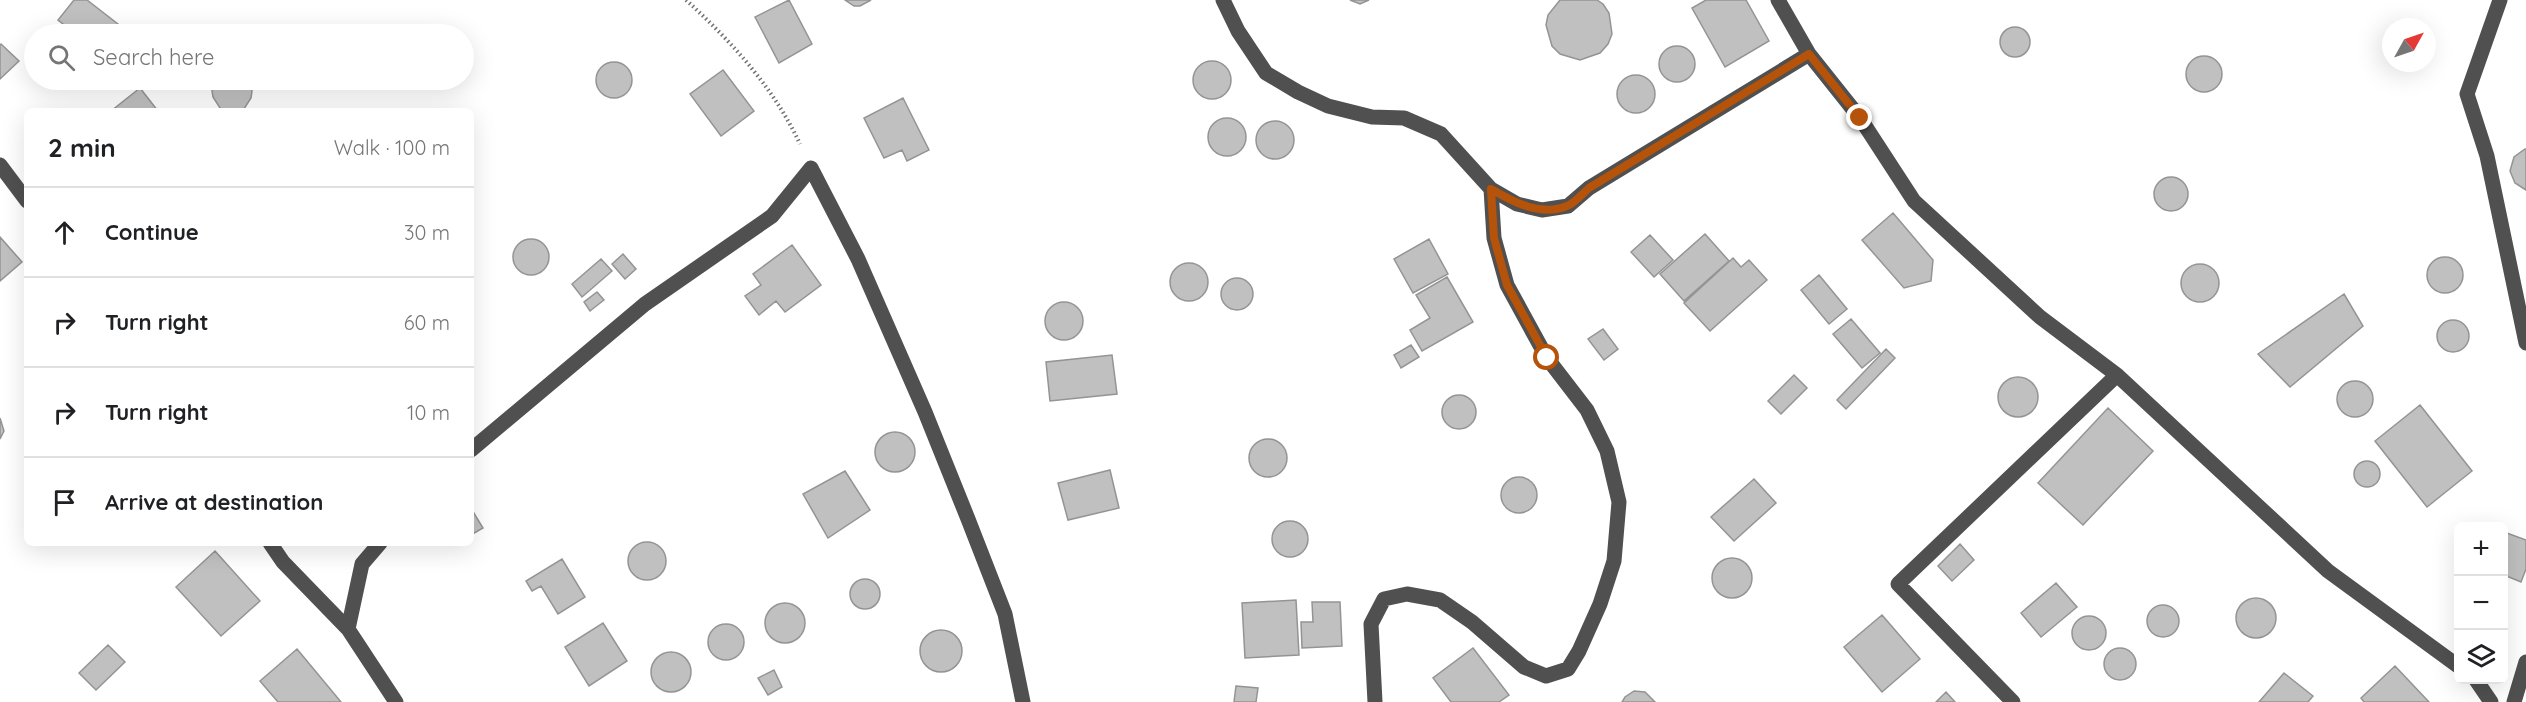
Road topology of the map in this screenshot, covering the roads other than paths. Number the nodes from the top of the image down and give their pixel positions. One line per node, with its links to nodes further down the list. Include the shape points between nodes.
1 (1223, 0): 7 (street, via 1266,73 1328,106 1372,117 1404,118 1441,134)
2 (1778, 0): 4 (street)
3 (2500, 0): 9 (street, via 2467,94 2487,156)
4 (1809, 54): 7 (street, via 1589,188 1568,206 1542,210 1517,204); 10 (street, via 1860,118 1914,201 2040,317)
5 (0, 165): 6 (street)
6 (6, 182): 8 (street)
7 (1491, 189): 20 (street, via 1494,238 1507,285 1547,358 1587,410 1607,451 1619,502 1614,561 1579,651 1568,669 1546,676 1524,667 1440,600 1407,594 1384,599 1371,624)
8 (24, 198)
9 (2526, 343)
10 (2117, 375): 16 (street, via 2328,571); 21 (street, via 1898,584)
11 (474, 447): 19 (street, via 645,304 772,216 811,168 858,259 968,519 1005,614)
12 (272, 546): 14 (street)
13 (377, 546): 14 (street, via 362,564)
14 (348, 629): 18 (street)
15 (2526, 662): 23 (street)
16 (2454, 663)
17 (2479, 684): 22 (street)
18 (396, 702)
19 (1023, 702)
20 (1375, 702)
21 (2013, 702)
22 (2491, 702)
23 (2514, 702)

